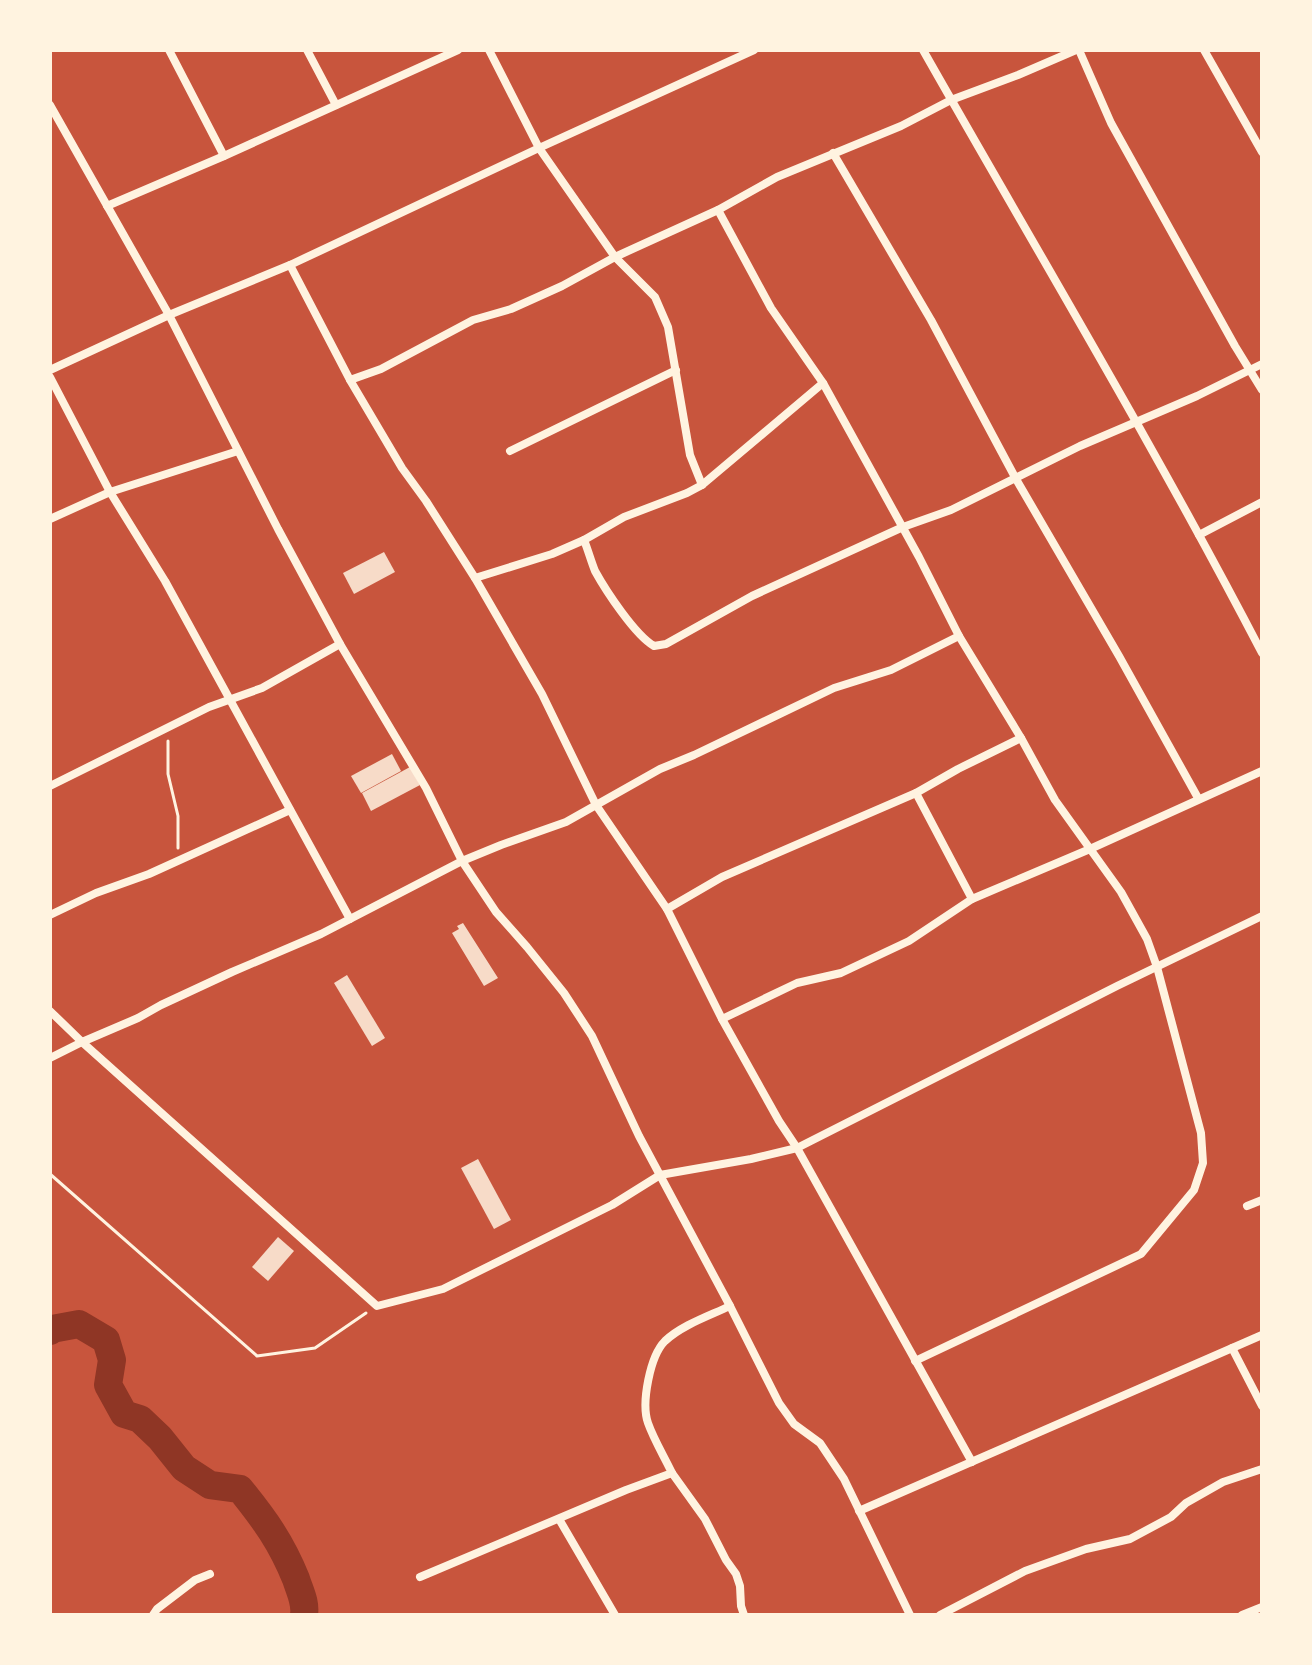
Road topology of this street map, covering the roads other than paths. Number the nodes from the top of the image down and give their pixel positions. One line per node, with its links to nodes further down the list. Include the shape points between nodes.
1 (169, 50): 15 (street)
2 (307, 50): 11 (street)
3 (458, 50): 11 (street)
4 (489, 50): 12 (street)
5 (754, 50): 12 (street)
6 (923, 50): 9 (street)
7 (1077, 50): 9 (street); 24 (street, via 1111,123)
8 (1204, 50): 13 (street)
9 (951, 100): 14 (street); 29 (street)
10 (50, 105): 16 (street)
11 (336, 105): 15 (street)
12 (539, 148): 18 (street); 19 (street)
13 (1262, 152)
14 (833, 153): 17 (street); 32 (street)
15 (224, 156): 16 (street)
16 (107, 206): 20 (street)
17 (718, 210): 18 (street); 27 (street, via 771,308)
18 (615, 257): 23 (street, via 655,297 668,327); 26 (street)
19 (290, 265): 20 (street); 26 (street)
20 (169, 315): 22 (street); 30 (street)
21 (1262, 364): 24 (street)
22 (50, 370)
23 (676, 370): 31 (street); 33 (street, via 690,455)
24 (1250, 370): 28 (street); 29 (street)
25 (50, 377): 34 (street)
26 (350, 380): 40 (street)
27 (823, 383): 33 (street); 37 (street)
28 (1262, 390)
29 (1135, 422): 32 (street); 38 (street)
30 (238, 451): 34 (street); 42 (street)
31 (510, 451)
32 (1016, 479): 37 (street); 49 (street)
33 (702, 485): 39 (street)
34 (110, 492): 36 (street); 44 (street)
35 (1262, 502): 38 (street)
36 (50, 519)
37 (903, 527): 39 (street, via 654,646 616,603); 41 (street)
38 (1199, 535): 43 (street)
39 (584, 540): 40 (street)
40 (475, 578): 50 (street, via 542,694)
41 (959, 636): 45 (street); 50 (street, via 660,769)
42 (340, 644): 44 (street, via 262,688); 53 (street, via 426,788)
43 (1262, 653)
44 (230, 699): 47 (street); 51 (street)
45 (1021, 738): 48 (street); 52 (street)
46 (1262, 771): 49 (street)
47 (50, 786)
48 (916, 793): 54 (street); 55 (street, via 722,877)
49 (1198, 798): 52 (street)
50 (596, 805): 53 (street, via 566,822); 55 (street)
51 (290, 810): 56 (street); 58 (street)
52 (1090, 849): 54 (street); 59 (street, via 1121,892)
53 (462, 861): 58 (street); 65 (street, via 592,1036)
54 (972, 899): 61 (street, via 909,941 841,973 797,983)
55 (667, 909): 61 (street)
56 (50, 915)
57 (1262, 916): 59 (street)
58 (350, 919): 62 (street)
59 (1157, 967): 64 (street); 71 (street, via 1201,1133 1203,1163 1194,1190 1141,1254)
60 (50, 1011): 62 (street)
61 (722, 1019): 64 (street)
62 (82, 1042): 63 (street); 65 (street, via 377,1306 443,1289 612,1205)
63 (50, 1058)
64 (797, 1148): 65 (street); 71 (street)
65 (660, 1175): 68 (street)
66 (1262, 1200): 67 (street)
67 (1247, 1206)
68 (730, 1306): 75 (street, via 663,1342 652,1362 647,1420); 76 (street, via 779,1403 794,1424 820,1443)
69 (1262, 1335): 70 (street)
70 (1232, 1348): 72 (street); 73 (street)
71 (915, 1361): 73 (street)
72 (1262, 1406)
73 (972, 1462): 76 (street)
74 (1262, 1469): 85 (street, via 1223,1482 1130,1539 1025,1571)
75 (672, 1473): 77 (street); 83 (street, via 736,1574)
76 (859, 1511): 84 (street)
77 (559, 1519): 79 (street); 82 (street)
78 (210, 1574): 81 (street)
79 (420, 1577)
80 (1262, 1607): 86 (street)
81 (153, 1615)
82 (615, 1615)
83 (744, 1615)
84 (910, 1615)
85 (940, 1615)
86 (1242, 1615)

